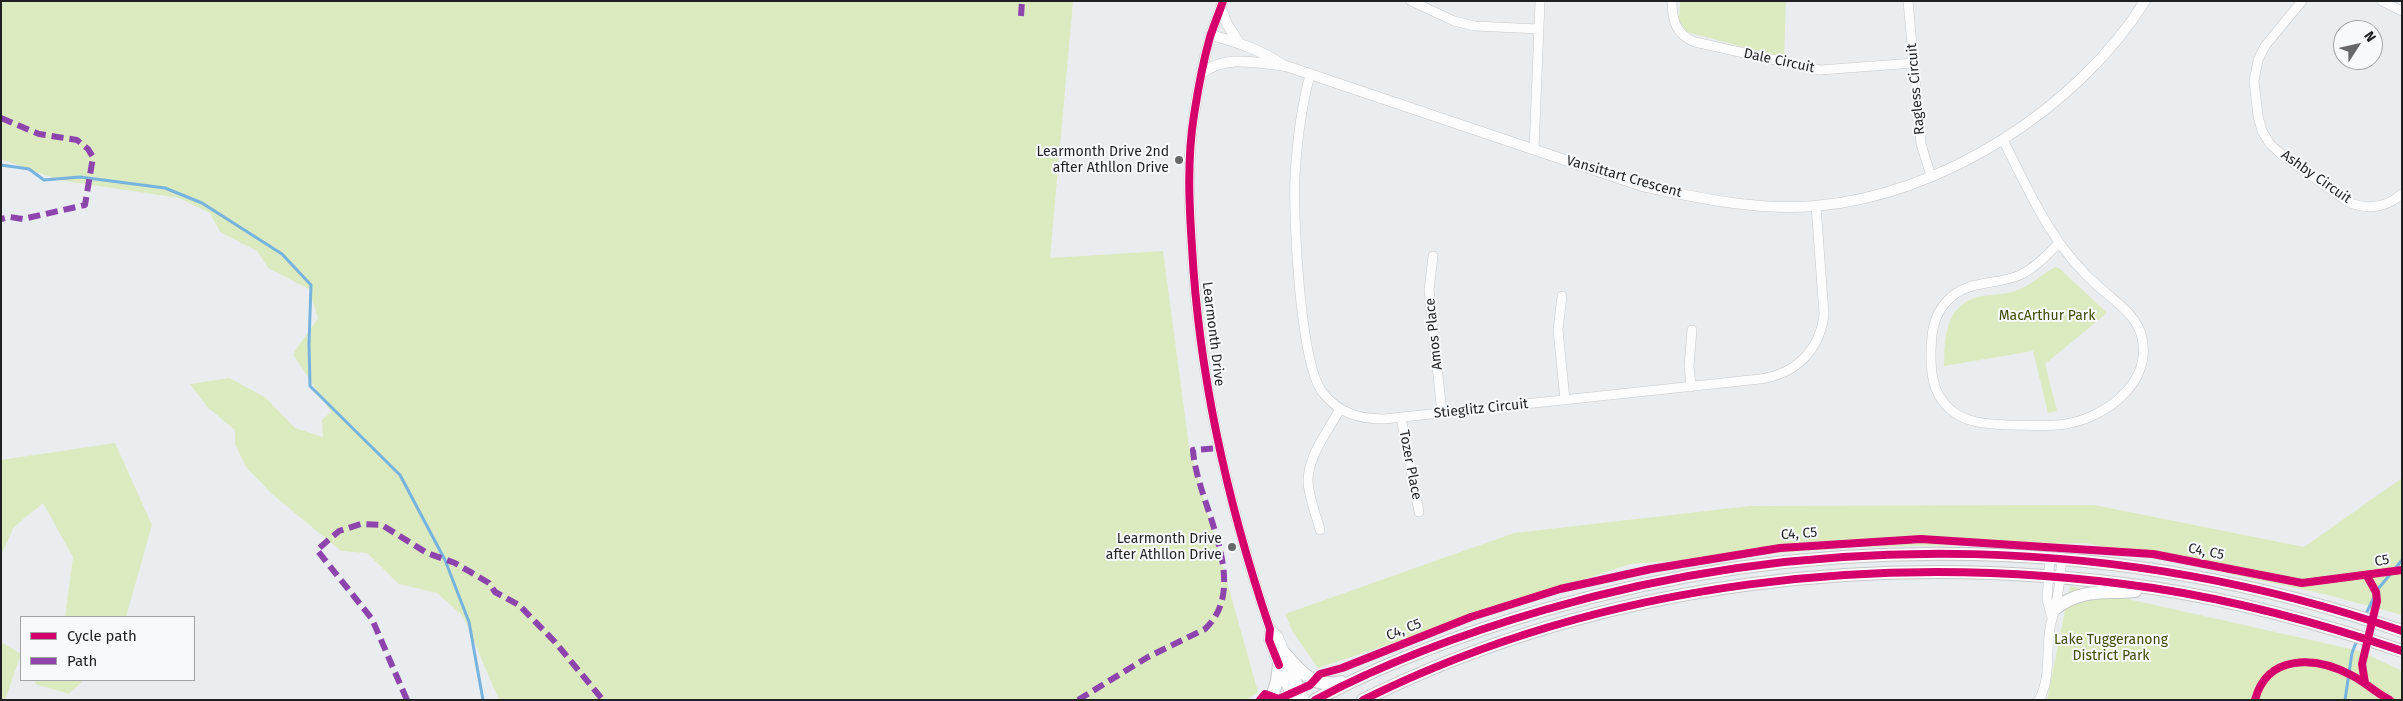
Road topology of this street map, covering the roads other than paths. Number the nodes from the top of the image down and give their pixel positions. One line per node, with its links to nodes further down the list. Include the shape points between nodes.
1 (1411, 1): 10 (street, via 1454,21 1475,26)
2 (1540, 1): 10 (street)
3 (1672, 1): 13 (street, Dale Circuit, via 1674,23 1680,33 1695,42 1820,70)
4 (1908, 1): 13 (street, Ragless Circuit)
5 (2144, 1): 17 (street, Vansittart Crescent, via 2122,34 2082,77)
6 (2302, 1): 20 (street, Ashby Circuit, via 2265,46 2258,60 2254,81 2262,131 2281,154 2348,202 2377,207)
7 (2382, 1): 9 (street)
8 (1222, 5): 11 (street, Learmonth Drive); 12 (street, via 1227,24)
9 (2402, 11)
10 (1538, 29): 18 (street)
11 (1211, 35): 12 (street, Vansittart Crescent); 15 (street, Learmonth Drive)
12 (1239, 43): 14 (street, Vansittart Crescent)
13 (1914, 63): 19 (street, Ragless Circuit, via 1921,144)
14 (1286, 66): 15 (street, Vansittart Crescent, via 1229,62 1215,65); 16 (street, Vansittart Crescent)
15 (1201, 74): 39 (street, Learmonth Drive, via 1192,142 1189,201 1201,350 1229,494 1248,564 1270,629 1278,636)
16 (1310, 75): 18 (street, Vansittart Crescent); 28 (street, Stieglitz Circuit, via 1298,136 1295,178 1301,298 1314,378 1322,392)
17 (2003, 140): 19 (street, Vansittart Crescent); 22 (street)
18 (1534, 150): 21 (street, Vansittart Crescent, via 1642,186 1689,196 1761,206)
19 (1931, 176): 21 (street, Vansittart Crescent, via 1899,190)
20 (2402, 194)
21 (1816, 206): 26 (street, Stieglitz Circuit, via 1824,314 1816,343 1800,362 1771,378)
22 (2058, 244): 22 (street, via 2076,266 2136,323 2144,351 2140,373 2130,388 2112,404 2068,424 1985,424 1956,414 1937,392 1931,373 1932,331 1943,306 1958,290 2007,279 2032,268)
23 (1433, 256): 29 (street, Amos Place, via 1429,290)
24 (1562, 296): 27 (street, via 1558,330)
25 (1692, 330): 26 (street)
26 (1691, 387): 27 (street, Stieglitz Circuit)
27 (1565, 400): 29 (street, Stieglitz Circuit)
28 (1340, 409): 30 (street, Stieglitz Circuit, via 1368,419); 32 (street, via 1310,465 1308,481)
29 (1442, 413): 30 (street, Stieglitz Circuit)
30 (1401, 418): 31 (street, Tozer Place)
31 (1419, 512)
32 (1320, 530)
33 (2056, 558): 34 (street); 37 (main road, via 2122,564 2258,589 2346,612); 40 (main road, via 1950,553 1876,554 1794,560 1671,578 1511,619 1400,659)
34 (2054, 576): 35 (main road); 36 (street); 45 (main road, via 1938,572 1838,575 1702,592 1535,632 1408,678)
35 (2155, 589): 36 (main road, via 2080,594 2068,599); 38 (main road, via 2237,604 2340,630)
36 (2054, 613): 46 (street, via 2047,677)
37 (2402, 631)
38 (2402, 651)
39 (1282, 659): 40 (main road, via 1313,681 1330,684); 41 (main road); 42 (street, Learmonth Drive); 43 (street, Learmonth Drive)
40 (1353, 680): 44 (main road)
41 (1271, 700)
42 (1293, 700)
43 (1304, 700)
44 (1315, 700)
45 (1363, 700)
46 (2039, 700)

